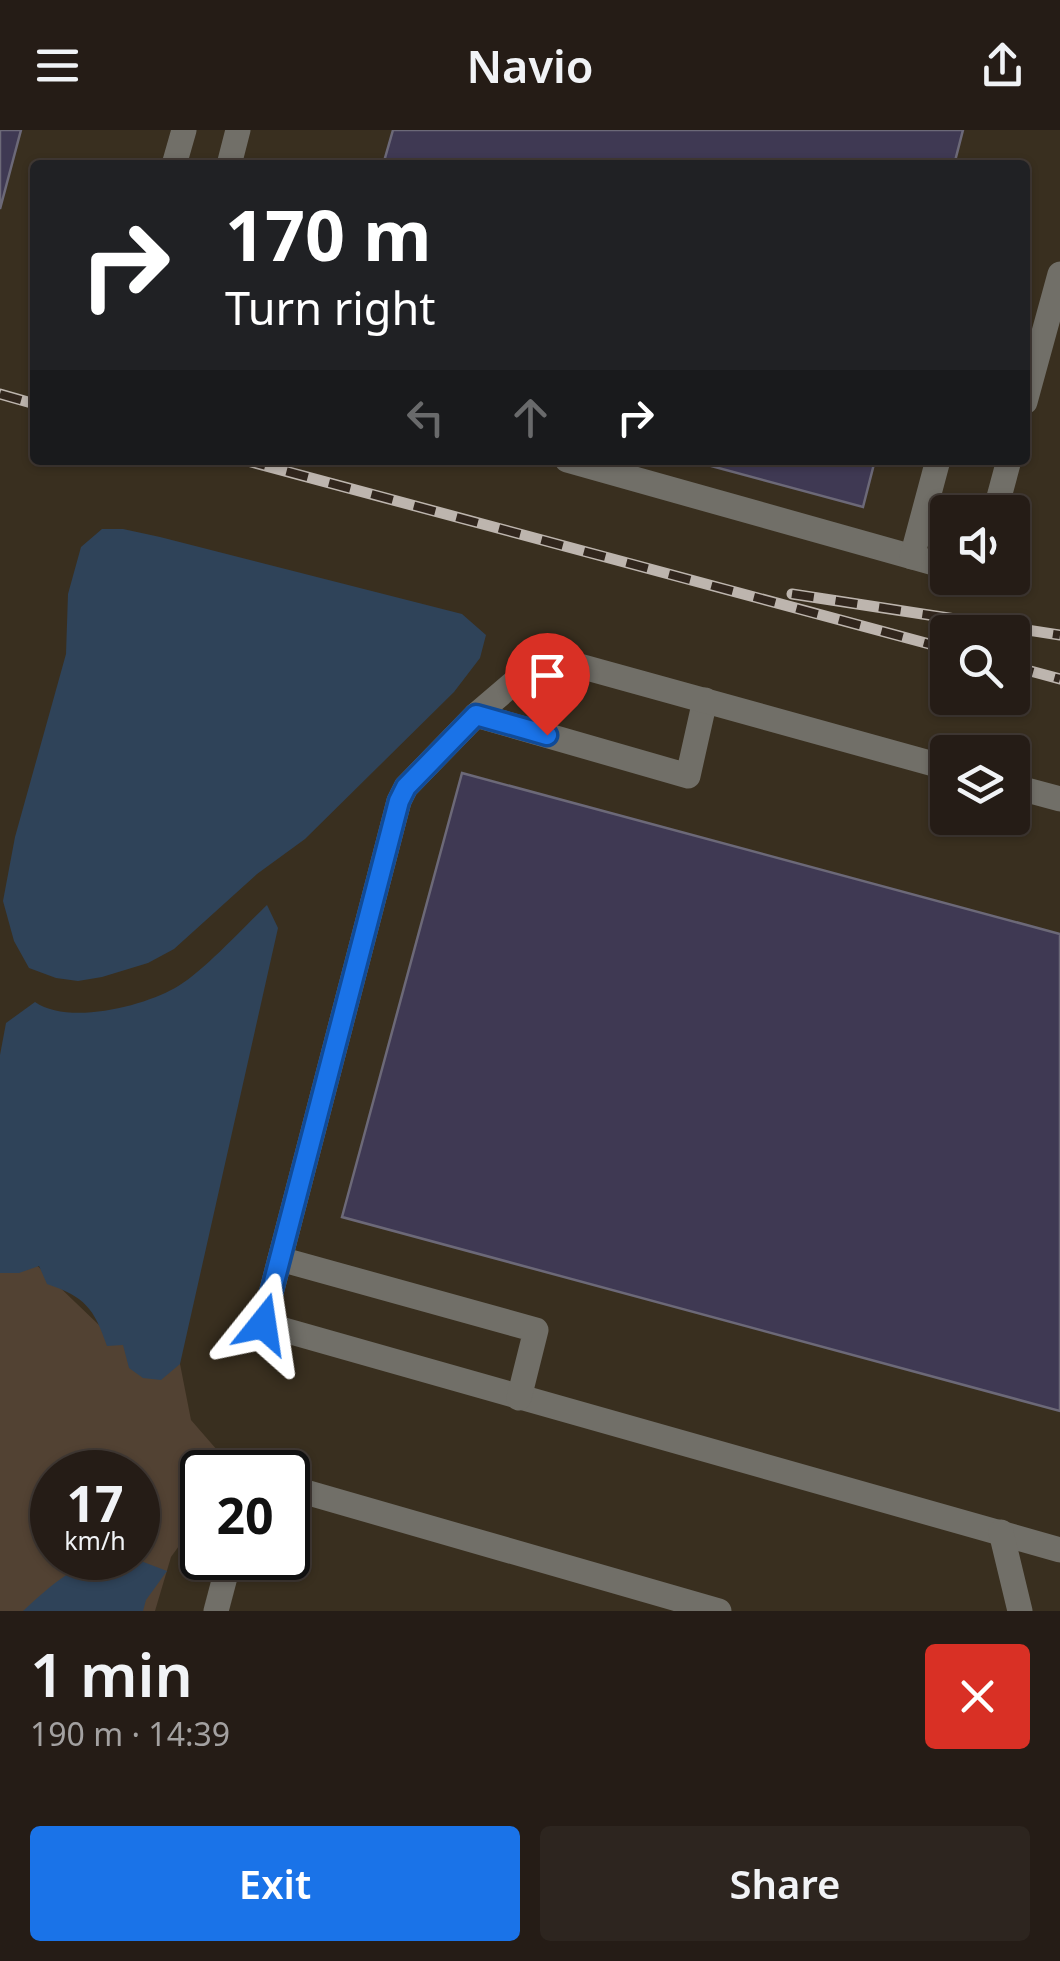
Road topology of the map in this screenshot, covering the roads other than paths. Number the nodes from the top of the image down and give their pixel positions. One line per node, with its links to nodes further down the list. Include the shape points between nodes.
1 (184, 130): 3 (lane)
2 (238, 130): 4 (lane)
3 (175, 160)
4 (230, 160)
5 (1060, 274): 6 (lane)
6 (1030, 384)
7 (585, 465): 11 (lane)
8 (937, 465): 11 (lane)
9 (1008, 465): 10 (lane)
10 (1000, 495)
11 (912, 556): 12 (lane)
12 (930, 561)
13 (705, 700): 14 (lane, via 576,665 538,662); 14 (lane, via 688,776); 15 (lane)
14 (476, 715): 18 (lane, via 399,801)
15 (930, 763)
16 (1030, 791): 17 (lane)
17 (1060, 799)
18 (280, 1259): 19 (lane, via 263,1324); 19 (lane, via 536,1330)
19 (519, 1398): 21 (lane)
20 (310, 1493): 25 (lane)
21 (1000, 1532): 22 (lane); 26 (lane)
22 (1060, 1550)
23 (224, 1580): 24 (lane)
24 (216, 1611)
25 (719, 1611)
26 (1020, 1611)

